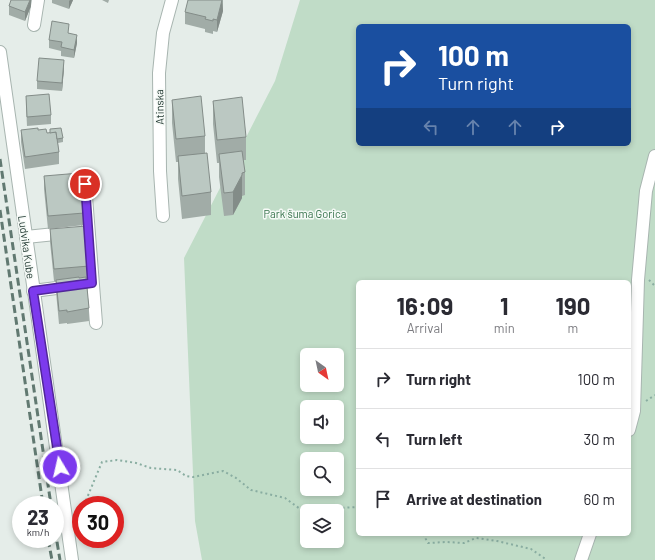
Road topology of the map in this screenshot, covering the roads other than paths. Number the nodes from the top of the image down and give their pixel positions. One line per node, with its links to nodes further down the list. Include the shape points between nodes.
1 (38, 0): 3 (street)
2 (172, 0): 7 (street, Atinska, via 163,33 159,73)
3 (34, 25)
4 (0, 52): 9 (street, Ludvika Kube)
5 (655, 156): 13 (street, via 646,191 638,280 634,411)
6 (85, 184): 8 (street)
7 (163, 216)
8 (88, 231): 9 (street); 10 (street)
9 (26, 237): 11 (street, Ludvika Kube)
10 (92, 283): 11 (street); 12 (street)
11 (33, 291): 15 (street, Ludvika Kube)
12 (96, 323)
13 (631, 422)
14 (589, 536): 16 (street)
15 (72, 560)
16 (581, 560)

